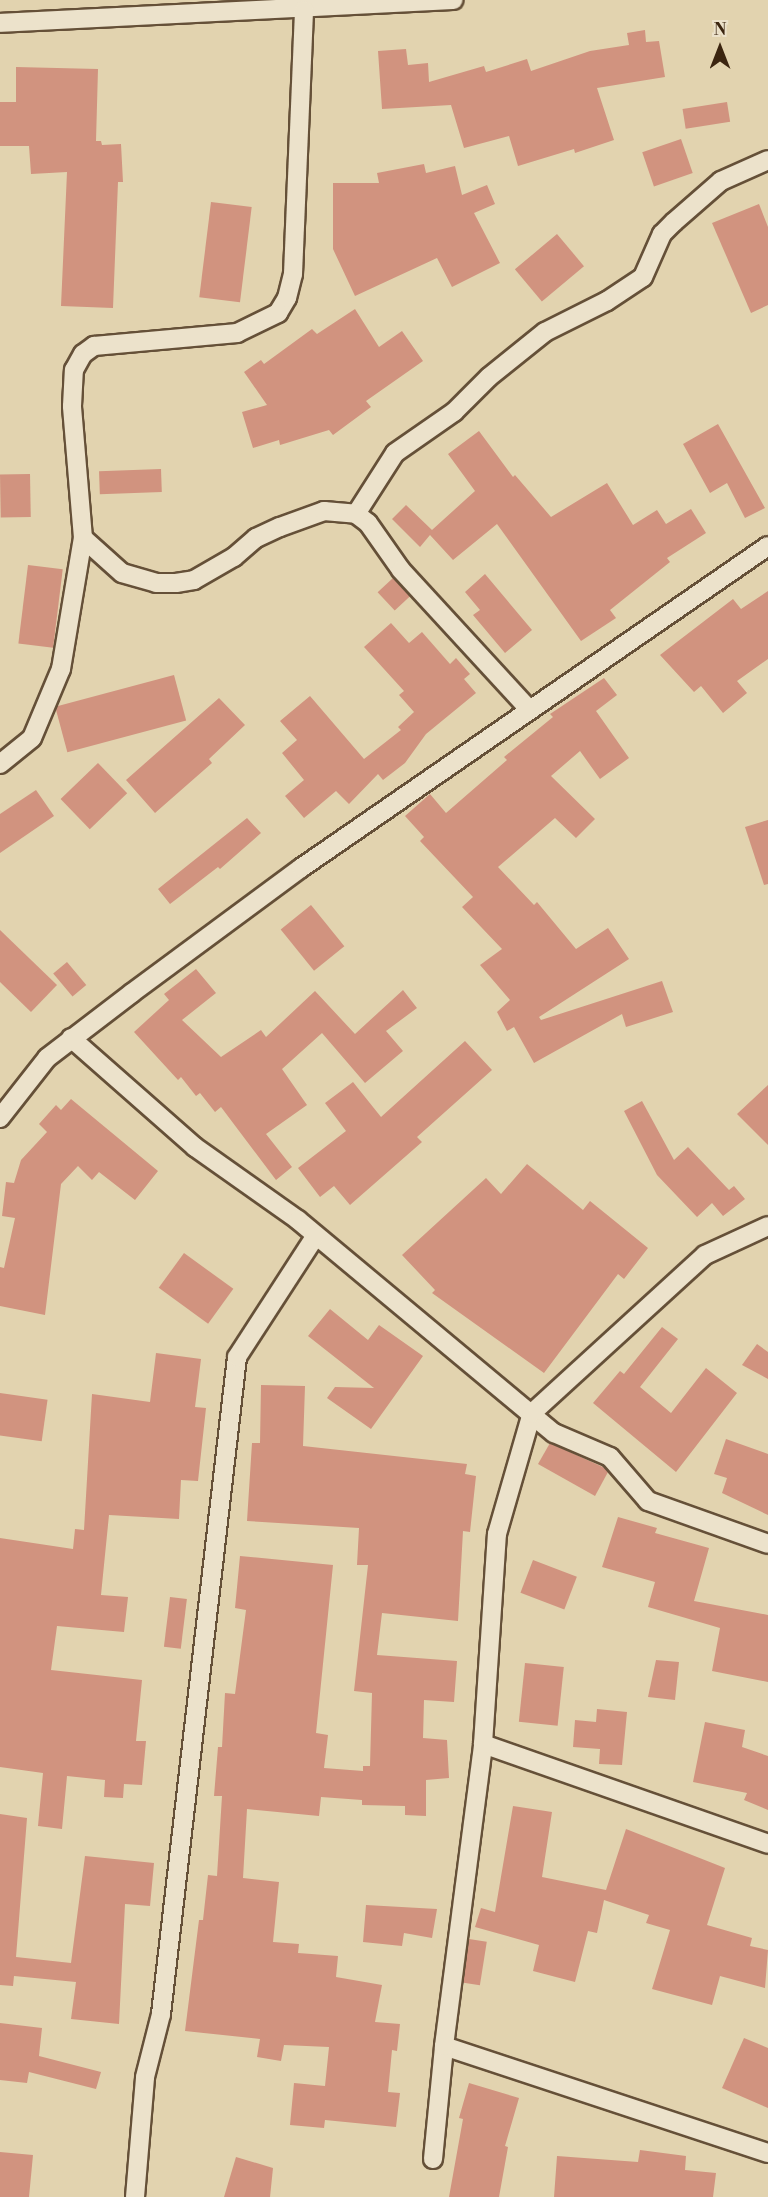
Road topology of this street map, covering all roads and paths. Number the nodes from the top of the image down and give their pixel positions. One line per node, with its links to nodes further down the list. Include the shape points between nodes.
1 (453, 0): 2 (street)
2 (304, 10): 3 (street); 6 (street, via 293,274 287,298 278,313 237,333 94,346 83,354 74,370 72,406)
3 (0, 23)
4 (768, 160): 5 (street, via 721,181 681,215 662,234 643,277 545,332 489,376 454,412 395,453)
5 (356, 514): 6 (street, via 324,511 280,527 256,538 234,558 194,580 176,583 156,583 122,573); 8 (street, via 368,523 401,570)
6 (83, 538): 9 (street, via 61,669 32,738)
7 (768, 546): 8 (street)
8 (529, 710): 10 (street, via 301,868)
9 (0, 764)
10 (71, 1038): 11 (street, via 40,1066); 13 (street, via 195,1147)
11 (0, 1118)
12 (768, 1226): 14 (street, via 705,1255)
13 (315, 1237): 14 (street); 21 (street, via 237,1357 161,2014 145,2077)
14 (532, 1413): 15 (street, via 554,1433 610,1457 648,1502); 16 (street, via 497,1534)
15 (768, 1544)
16 (483, 1744): 17 (street); 18 (street)
17 (768, 1844)
18 (444, 2046): 19 (street); 20 (street)
19 (768, 2153)
20 (433, 2159)
21 (135, 2197)

